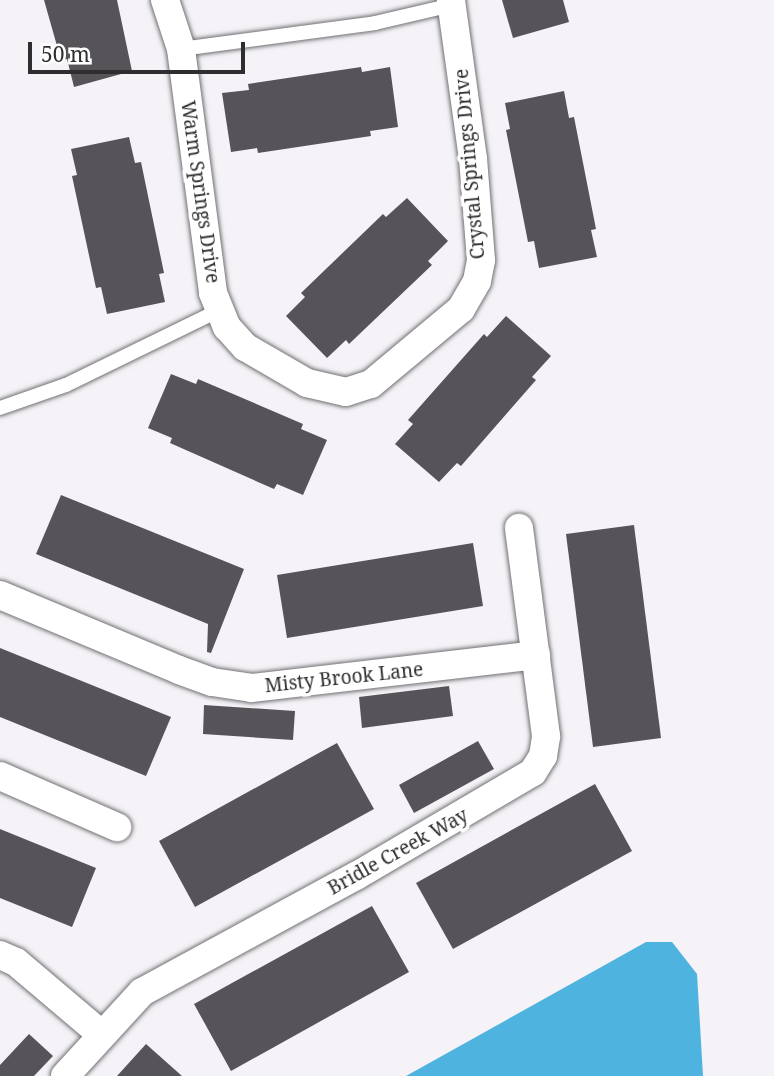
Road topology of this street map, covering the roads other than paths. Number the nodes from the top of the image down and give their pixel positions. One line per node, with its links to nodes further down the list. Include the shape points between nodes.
1 (165, 0): 3 (street, Warm Springs Drive)
2 (452, 2): 3 (lane, via 375,23); 5 (street, Crystal Springs Drive, via 478,213 477,281 461,309 371,384 346,391)
3 (181, 49): 4 (street, Warm Springs Drive, via 213,293)
4 (220, 310): 5 (street, Warm Springs Drive, via 227,327 245,346); 6 (lane, via 66,385)
5 (307, 383)
6 (0, 408)
7 (519, 528): 9 (street, Bridle Creek Way)
8 (0, 595): 9 (street, Misty Brook Lane, via 179,670 212,682 252,688)
9 (536, 655): 13 (street, Bridle Creek Way, via 546,736 543,756 533,772 356,876 142,992)
10 (0, 776): 11 (street)
11 (117, 827)
12 (0, 955): 13 (street, via 16,962)
13 (101, 1034): 14 (street, Bridle Creek Way)
14 (65, 1076)

